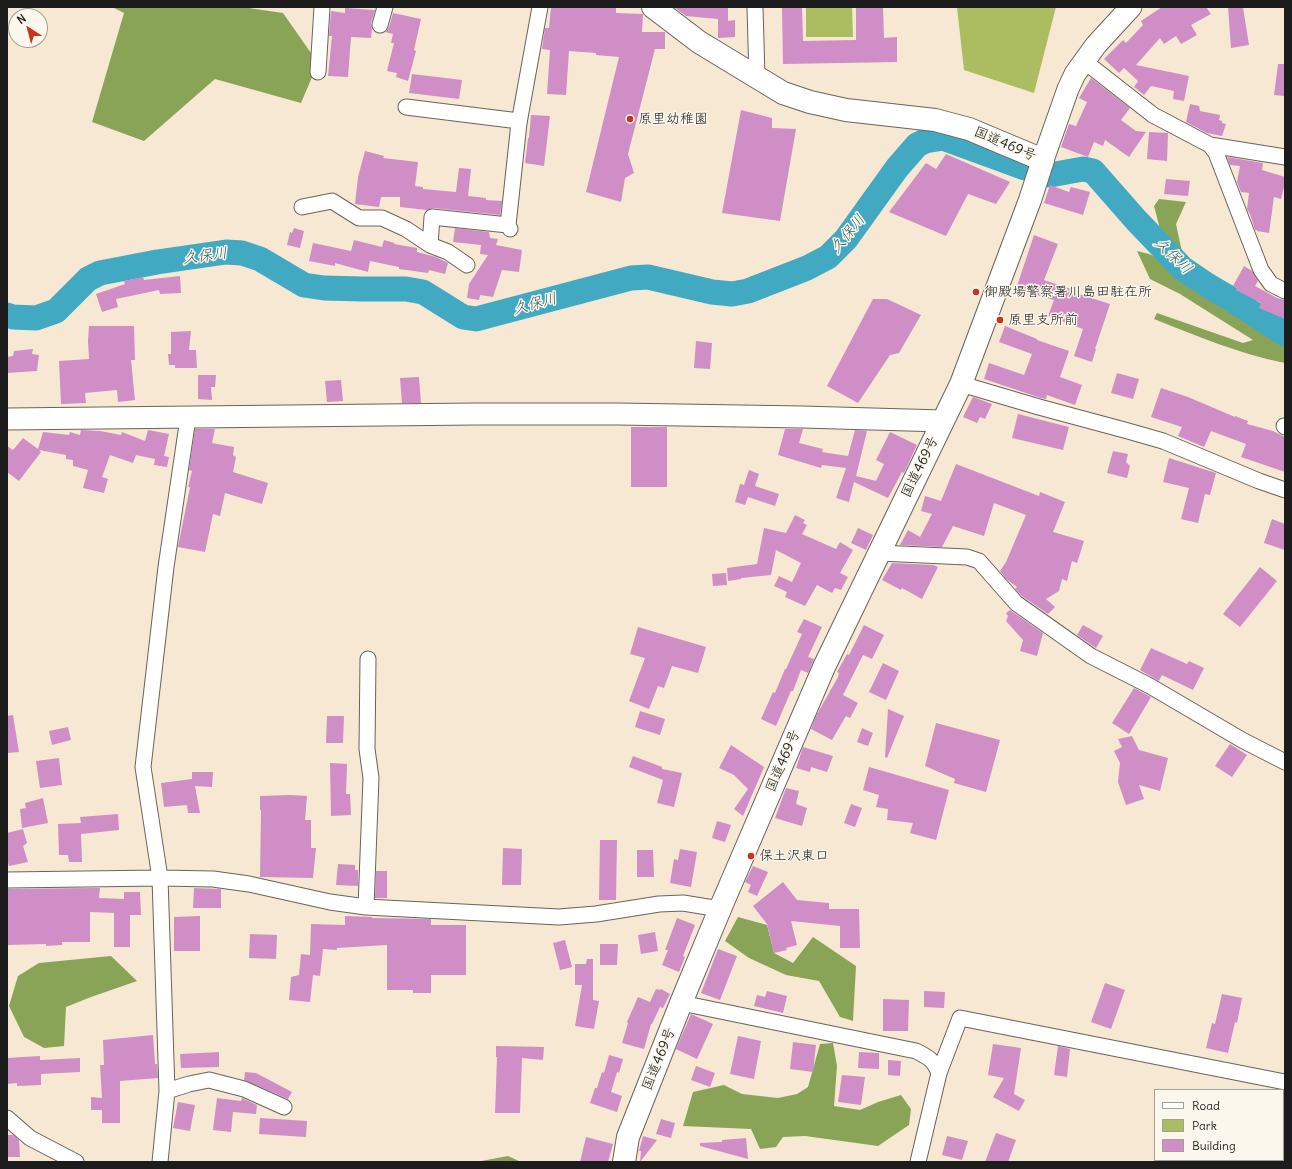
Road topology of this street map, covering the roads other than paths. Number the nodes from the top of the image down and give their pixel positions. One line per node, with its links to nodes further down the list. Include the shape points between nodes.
1 (322, 7): 9 (street)
2 (384, 7): 7 (street)
3 (540, 7): 12 (street)
4 (653, 7): 10 (highway, 国道469号, via 699,42)
5 (755, 7): 10 (street)
6 (1132, 7): 8 (street)
7 (380, 25)
8 (1084, 61): 13 (street, via 1153,114); 15 (street, via 1068,89)
9 (318, 72)
10 (757, 78): 15 (highway, 国道469号, via 783,93 810,102 846,110 935,120 968,129)
11 (406, 107): 12 (street)
12 (519, 121): 17 (street, via 509,227 432,217)
13 (1210, 145): 14 (street); 19 (street, via 1216,153 1261,270 1271,284)
14 (1285, 157)
15 (1043, 160): 20 (highway, 国道469号)
16 (302, 207): 17 (street, via 332,201 359,218 382,218 406,229)
17 (430, 245): 18 (street, via 448,252)
18 (467, 265)
19 (1285, 291)
20 (961, 384): 23 (highway, 国道469号); 24 (street, via 1163,441)
21 (188, 418): 22 (street); 23 (street, via 602,414); 28 (street, via 166,567 143,767)
22 (7, 419)
23 (943, 421): 25 (highway, 国道469号)
24 (1285, 490)
25 (879, 553): 27 (street, via 967,557 979,561 1016,603 1091,656); 31 (highway, 国道469号, via 824,667)
26 (368, 658): 30 (street, via 367,749 371,778)
27 (1285, 762)
28 (160, 878): 29 (street); 30 (street, via 213,878); 35 (street)
29 (7, 880)
30 (366, 907): 31 (street, via 559,917 659,904 683,903)
31 (720, 909): 32 (highway, 国道469号)
32 (681, 1003): 33 (street, via 916,1051 935,1064); 41 (highway, 国道469号, via 628,1136)
33 (938, 1072): 34 (street, via 960,1018); 38 (street)
34 (1285, 1082)
35 (167, 1090): 36 (street, via 209,1080 244,1089); 40 (street)
36 (284, 1107)
37 (7, 1118): 39 (street, via 30,1138)
38 (921, 1161)
39 (76, 1162)
40 (160, 1162)
41 (624, 1162)

